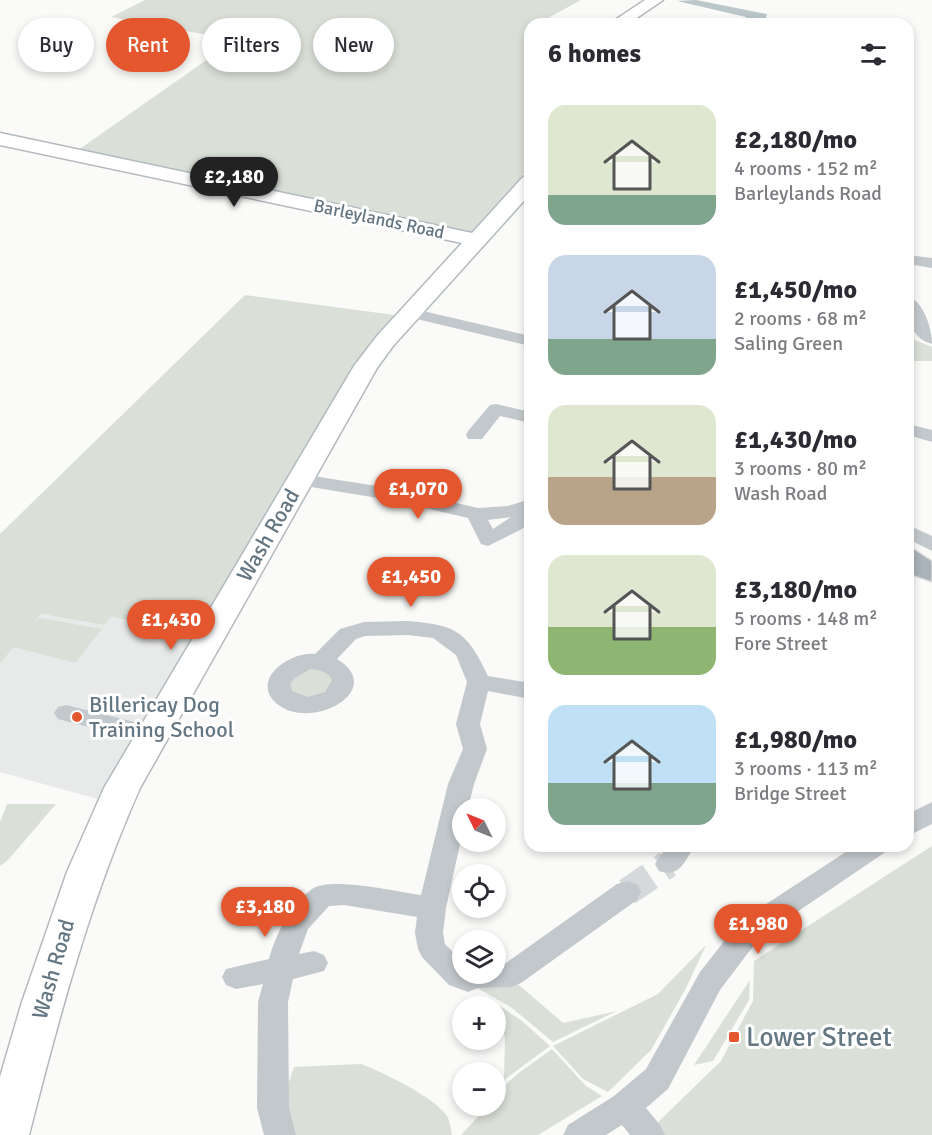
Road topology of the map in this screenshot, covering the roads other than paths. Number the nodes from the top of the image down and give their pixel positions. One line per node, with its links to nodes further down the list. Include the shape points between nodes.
1 (656, 0): 2 (street)
2 (627, 18)
3 (0, 139): 5 (street, Barleylands Road)
4 (524, 189): 5 (street, Wash Road)
5 (476, 240): 9 (street, Wash Road)
6 (914, 261): 7 (street)
7 (932, 263)
8 (914, 311): 10 (street, via 924,335)
9 (410, 314): 11 (street); 16 (street, Wash Road, via 366,366)
10 (932, 339)
11 (524, 340)
12 (524, 416): 14 (street, via 496,409)
13 (914, 432): 15 (street)
14 (475, 435)
15 (932, 436)
16 (300, 480): 19 (street, via 397,495); 26 (street, Wash Road)
17 (524, 508): 19 (street, via 494,516)
18 (524, 514): 19 (street, via 486,548)
19 (476, 515)
20 (914, 534): 21 (street)
21 (932, 545)
22 (322, 661): 23 (street, via 348,634 364,629 439,632 465,651)
23 (479, 682): 24 (street); 31 (street, via 468,724 475,749 461,784)
24 (524, 691)
25 (66, 713): 26 (street)
26 (154, 735): 37 (street, Wash Road, via 99,835 70,909)
27 (932, 812): 28 (street)
28 (914, 822)
29 (858, 852): 35 (street, via 750,928 710,981 657,1079)
30 (627, 892): 31 (street, via 511,975 464,979 432,949)
31 (432, 908): 33 (street, via 344,894 322,896 297,922)
32 (314, 963): 33 (street)
33 (282, 969): 34 (street); 38 (street, via 273,1002 273,1108)
34 (236, 977)
35 (625, 1106): 36 (street); 39 (street)
36 (581, 1134)
37 (6, 1135)
38 (280, 1135)
39 (649, 1135)

